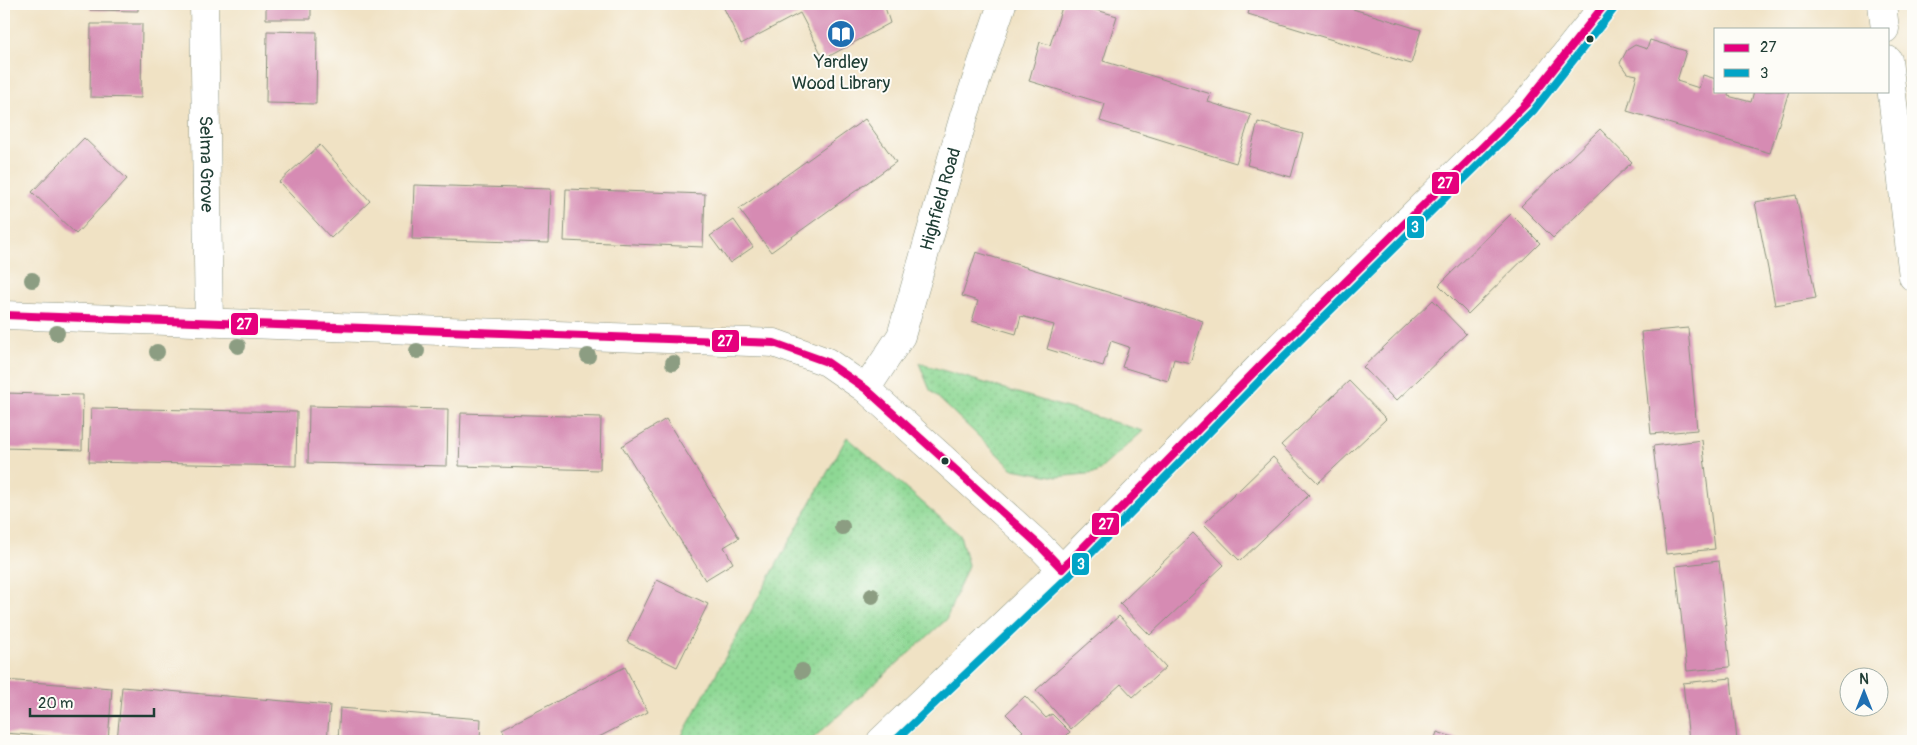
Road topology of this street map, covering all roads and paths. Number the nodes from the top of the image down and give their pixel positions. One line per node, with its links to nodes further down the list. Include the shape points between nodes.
1 (204, 4): 9 (street, Selma Grove)
2 (1002, 4): 10 (street, Highfield Road, via 964,116 901,336)
3 (1605, 4): 11 (street, via 1526,104 1263,363)
4 (1882, 4): 5 (street)
5 (1885, 28)
6 (1890, 77): 7 (street)
7 (1913, 277)
8 (4, 315): 9 (street)
9 (209, 323): 10 (street, via 774,343 827,362)
10 (866, 389): 11 (street)
11 (1062, 569): 12 (street)
12 (881, 741)

